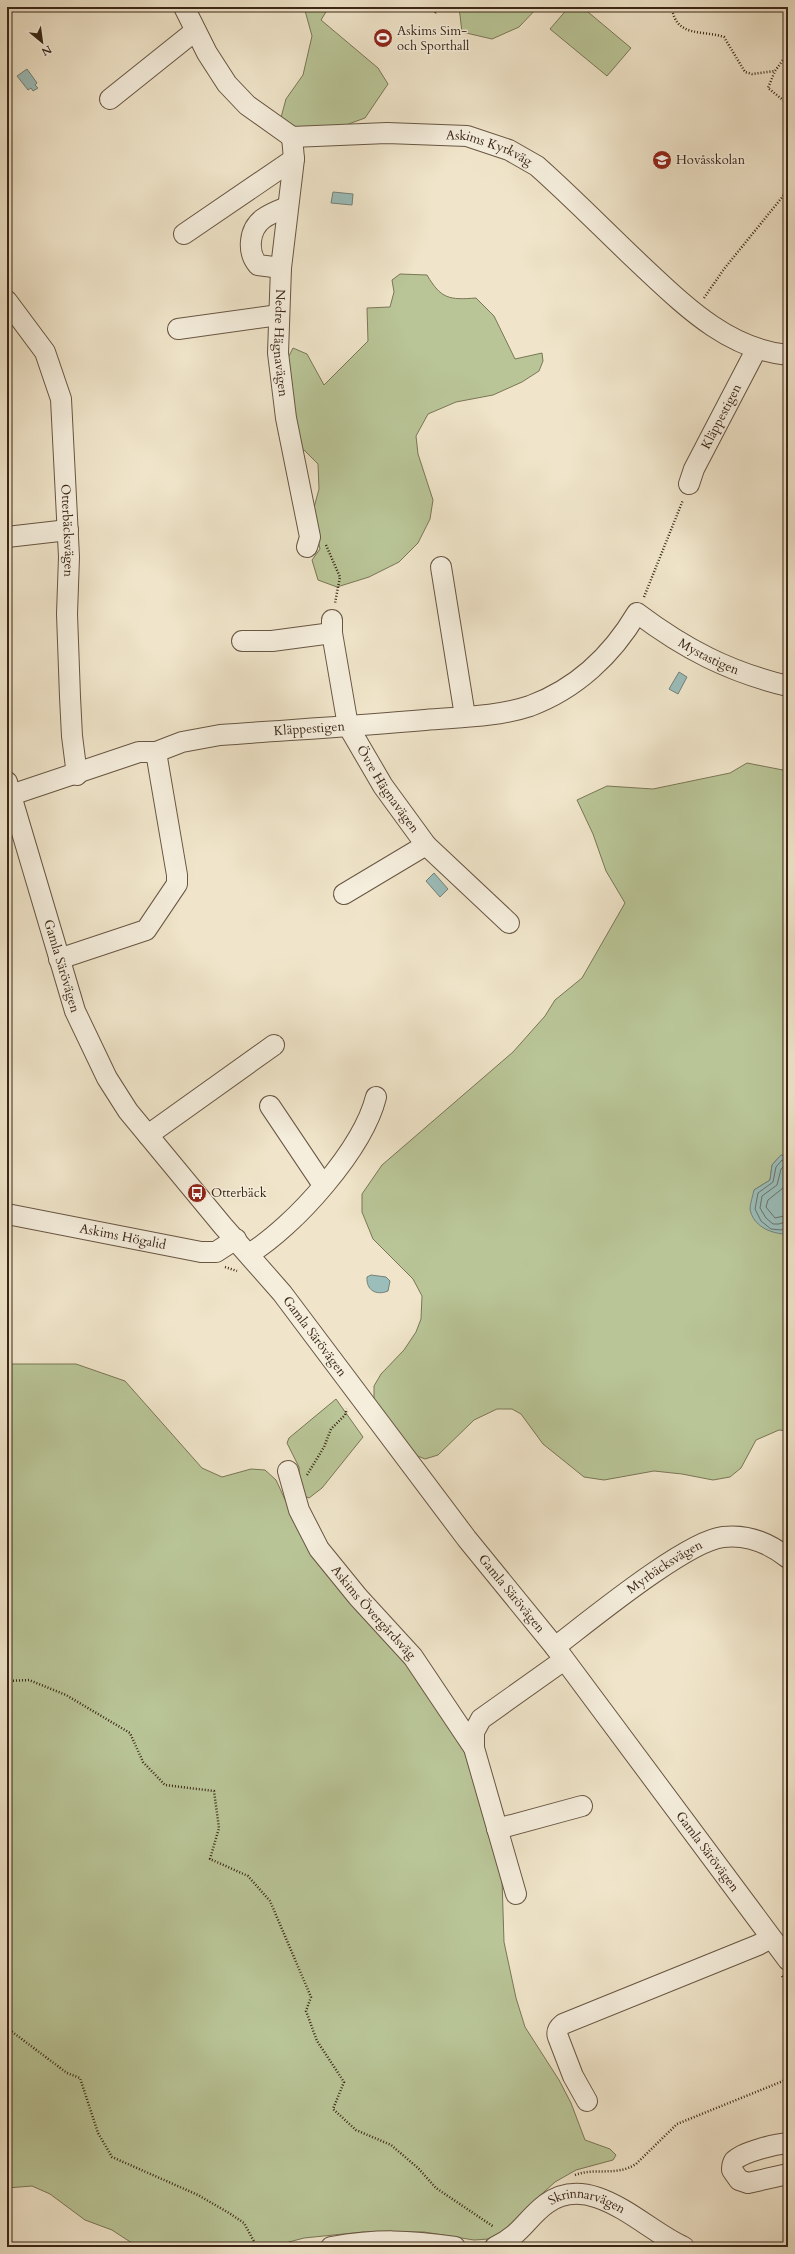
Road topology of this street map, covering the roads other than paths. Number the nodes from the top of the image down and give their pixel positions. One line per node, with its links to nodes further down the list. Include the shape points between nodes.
1 (184, 7): 2 (street)
2 (195, 31): 3 (street); 4 (street, via 227,84 240,99)
3 (110, 99)
4 (292, 137): 5 (street, Nedre Hägnavägen); 12 (street, Askims Kyrkväg, via 424,133 467,136 509,150 537,166 693,313)
5 (294, 159): 6 (street, Nedre Hägnavägen); 7 (street)
6 (287, 207): 8 (street, Nedre Hägnavägen); 8 (street, via 257,223 251,246 251,254 258,265)
7 (184, 234)
8 (282, 268): 10 (street, Nedre Hägnavägen)
9 (7, 301): 15 (street, Otterbäcksvägen, via 45,352 59,389)
10 (279, 315): 11 (street); 17 (street, Nedre Hägnavägen, via 280,378)
11 (178, 329)
12 (756, 350): 13 (street, Askims Kyrkväg); 14 (street, Kläppestigen, via 694,469)
13 (788, 355)
14 (689, 484)
15 (68, 530): 16 (street); 25 (street, Otterbäcksvägen, via 67,635 72,736)
16 (7, 537)
17 (308, 542)
18 (442, 567): 22 (street)
19 (637, 613): 21 (street, Mystastigen, via 671,638 716,662 757,678); 22 (street, Kläppestigen, via 621,640 601,661 574,682 529,706)
20 (242, 641): 23 (street, Övre Hägnavägen, via 272,640 332,626)
21 (788, 686)
22 (465, 716): 23 (street, Kläppestigen)
23 (348, 726): 24 (street, Kläppestigen, via 220,735 182,742); 27 (street, Övre Hägnavägen, via 395,805)
24 (156, 752): 25 (street, Kläppestigen, via 139,752); 30 (street, via 178,875 177,884 146,930)
25 (77, 774): 26 (street, Kläppestigen)
26 (9, 789): 30 (street, Gamla Särövägen)
27 (426, 845): 28 (street); 29 (street, Övre Hägnavägen)
28 (344, 894)
29 (508, 923)
30 (59, 959): 34 (street, Gamla Särövägen, via 75,1011 107,1078)
31 (274, 1045): 34 (street)
32 (376, 1096): 35 (street, via 365,1126 351,1150)
33 (270, 1106): 35 (street)
34 (148, 1136): 37 (street, Gamla Särövägen)
35 (323, 1185): 37 (street, via 273,1236)
36 (7, 1214): 37 (street, Askims Högalid, via 201,1252 216,1252)
37 (242, 1246): 40 (street, Gamla Särövägen, via 282,1293 467,1539)
38 (289, 1478): 41 (street, Askims Övergårdsväg, via 304,1523 319,1549 358,1597 413,1657)
39 (788, 1558): 40 (street, Myrbäcksvägen, via 762,1542 749,1538 723,1537 711,1540 685,1553 652,1576)
40 (560, 1654): 41 (street, Askims Övergårdsväg, via 481,1719 474,1732); 45 (street, Gamla Särövägen)
41 (474, 1748): 43 (street, Askims Övergårdsväg)
42 (582, 1806): 43 (street)
43 (497, 1830): 44 (street, Askims Övergårdsväg)
44 (516, 1894)
45 (771, 1938): 46 (street, Gamla Särövägen); 47 (street, via 563,2024 557,2032 558,2037 573,2076)
46 (788, 1960)
47 (587, 2101)
48 (788, 2143): 49 (street, via 738,2158 733,2163 732,2170 739,2180 748,2183)
49 (788, 2174)
50 (503, 2243): 54 (street, Skrinnarvägen, via 543,2207 557,2198 570,2195 600,2196)
51 (362, 2244): 52 (street); 53 (street, via 411,2241)
52 (331, 2247)
53 (455, 2247)
54 (684, 2247)

